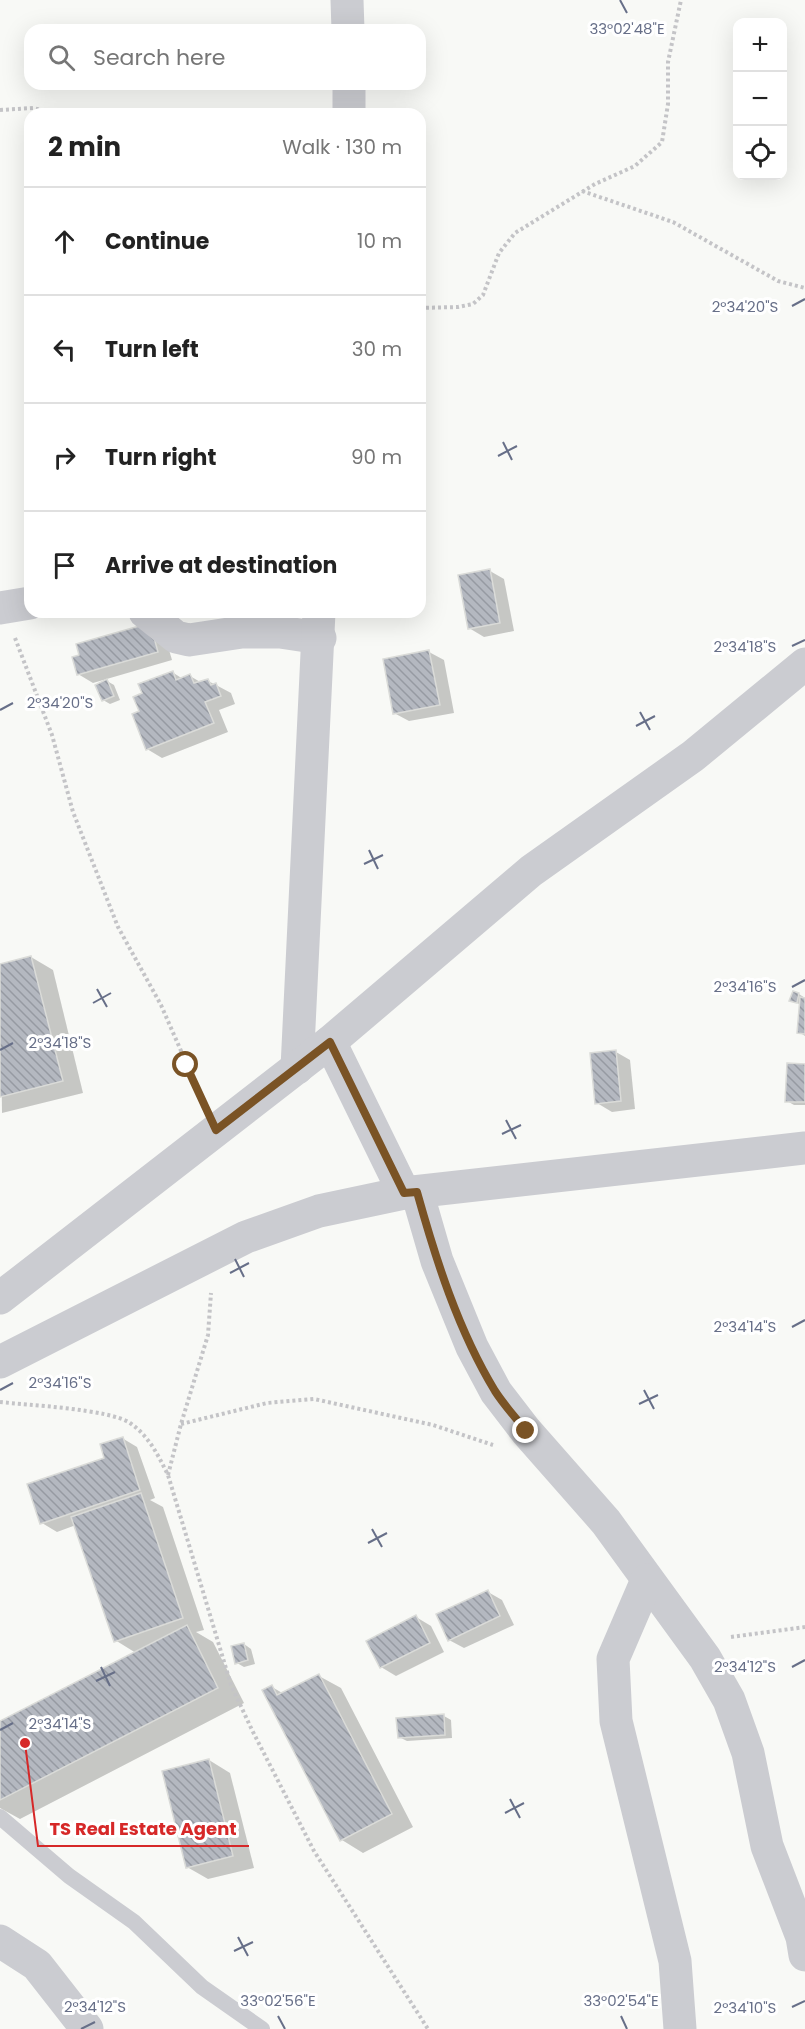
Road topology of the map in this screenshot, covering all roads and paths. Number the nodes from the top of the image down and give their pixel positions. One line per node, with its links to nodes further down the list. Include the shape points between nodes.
1 (347, 0): 3 (street)
2 (681, 0): 8 (path, via 669,62 662,142 635,166)
3 (348, 24)
4 (349, 90): 5 (street)
5 (350, 108)
6 (24, 109): 7 (path)
7 (0, 110)
8 (582, 191): 9 (path, via 673,222 778,281); 10 (path, via 515,233 499,253 483,295 473,304)
9 (805, 288)
10 (426, 308)
11 (11, 606): 17 (path, via 73,812 118,927 161,1005)
12 (152, 618): 13 (street, via 176,637 189,640)
13 (319, 625): 16 (street)
14 (805, 664): 15 (street, via 693,756 531,871)
15 (330, 1042): 16 (street); 19 (street)
16 (297, 1068): 17 (street)
17 (216, 1130): 21 (street)
18 (805, 1148): 19 (street)
19 (410, 1192): 20 (street, via 319,1211); 27 (street, via 472,1347 496,1392 606,1522)
20 (213, 1253): 22 (street); 24 (path, via 208,1335)
21 (0, 1298)
22 (0, 1362)
23 (0, 1402): 26 (path, via 92,1412 129,1422 153,1445)
24 (181, 1424): 25 (path, via 267,1403 314,1399 433,1425); 26 (path)
25 (500, 1448)
26 (168, 1475): 35 (path, via 235,1694 314,1851)
27 (647, 1580): 29 (street); 36 (street, via 614,1659 615,1721 675,1961)
28 (805, 1627): 29 (path)
29 (694, 1643): 32 (street, via 729,1700 748,1753 767,1846)
30 (0, 1817): 34 (lane, via 69,1876 134,1923 202,1987)
31 (0, 1941): 33 (street, via 37,1965)
32 (804, 1944)
33 (87, 2029)
34 (262, 2029)
35 (428, 2029)
36 (680, 2029)

